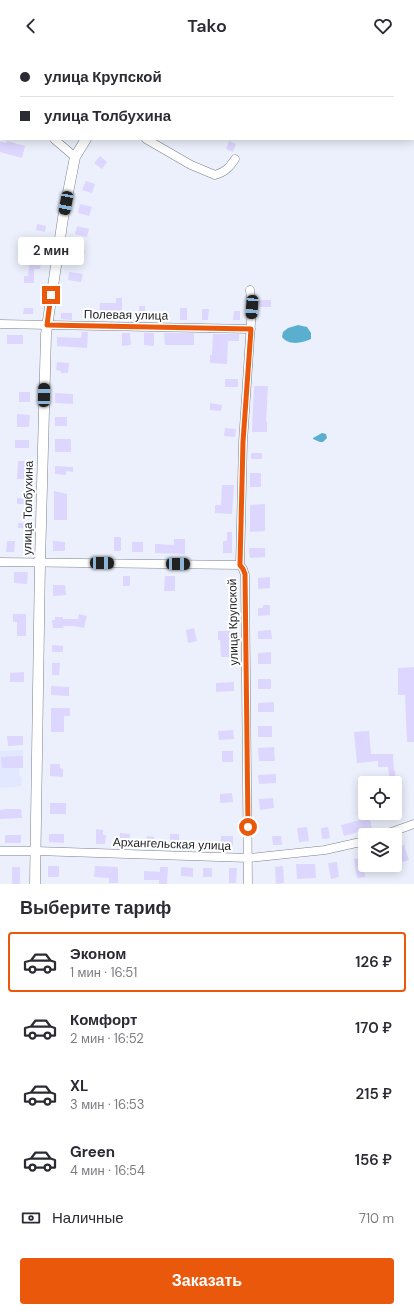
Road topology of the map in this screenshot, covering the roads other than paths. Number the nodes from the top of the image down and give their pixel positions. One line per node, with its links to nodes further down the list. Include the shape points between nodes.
1 (55, 140): 4 (street)
2 (85, 140): 4 (main road, улица Толбухина)
3 (148, 140): 5 (street, via 191,165 215,175 223,173)
4 (75, 157): 8 (main road, улица Толбухина)
5 (235, 159)
6 (250, 290): 9 (street, улица Крупской)
7 (0, 324): 8 (street, Полевая улица)
8 (47, 325): 9 (street, Полевая улица); 11 (main road, улица Толбухина)
9 (251, 329): 12 (street, улица Крупской, via 243,442)
10 (0, 562): 11 (street)
11 (40, 562): 12 (street); 17 (main road, улица Толбухина)
12 (240, 565): 18 (street, улица Крупской, via 245,574)
13 (414, 824): 14 (street)
14 (402, 828)
15 (358, 844): 18 (street, Архангельская улица)
16 (0, 851): 17 (street, Архангельская улица)
17 (36, 851): 18 (street, Архангельская улица); 19 (main road, улица Толбухина)
18 (249, 858): 20 (street, улица Крупской)
19 (35, 884)
20 (248, 884)

